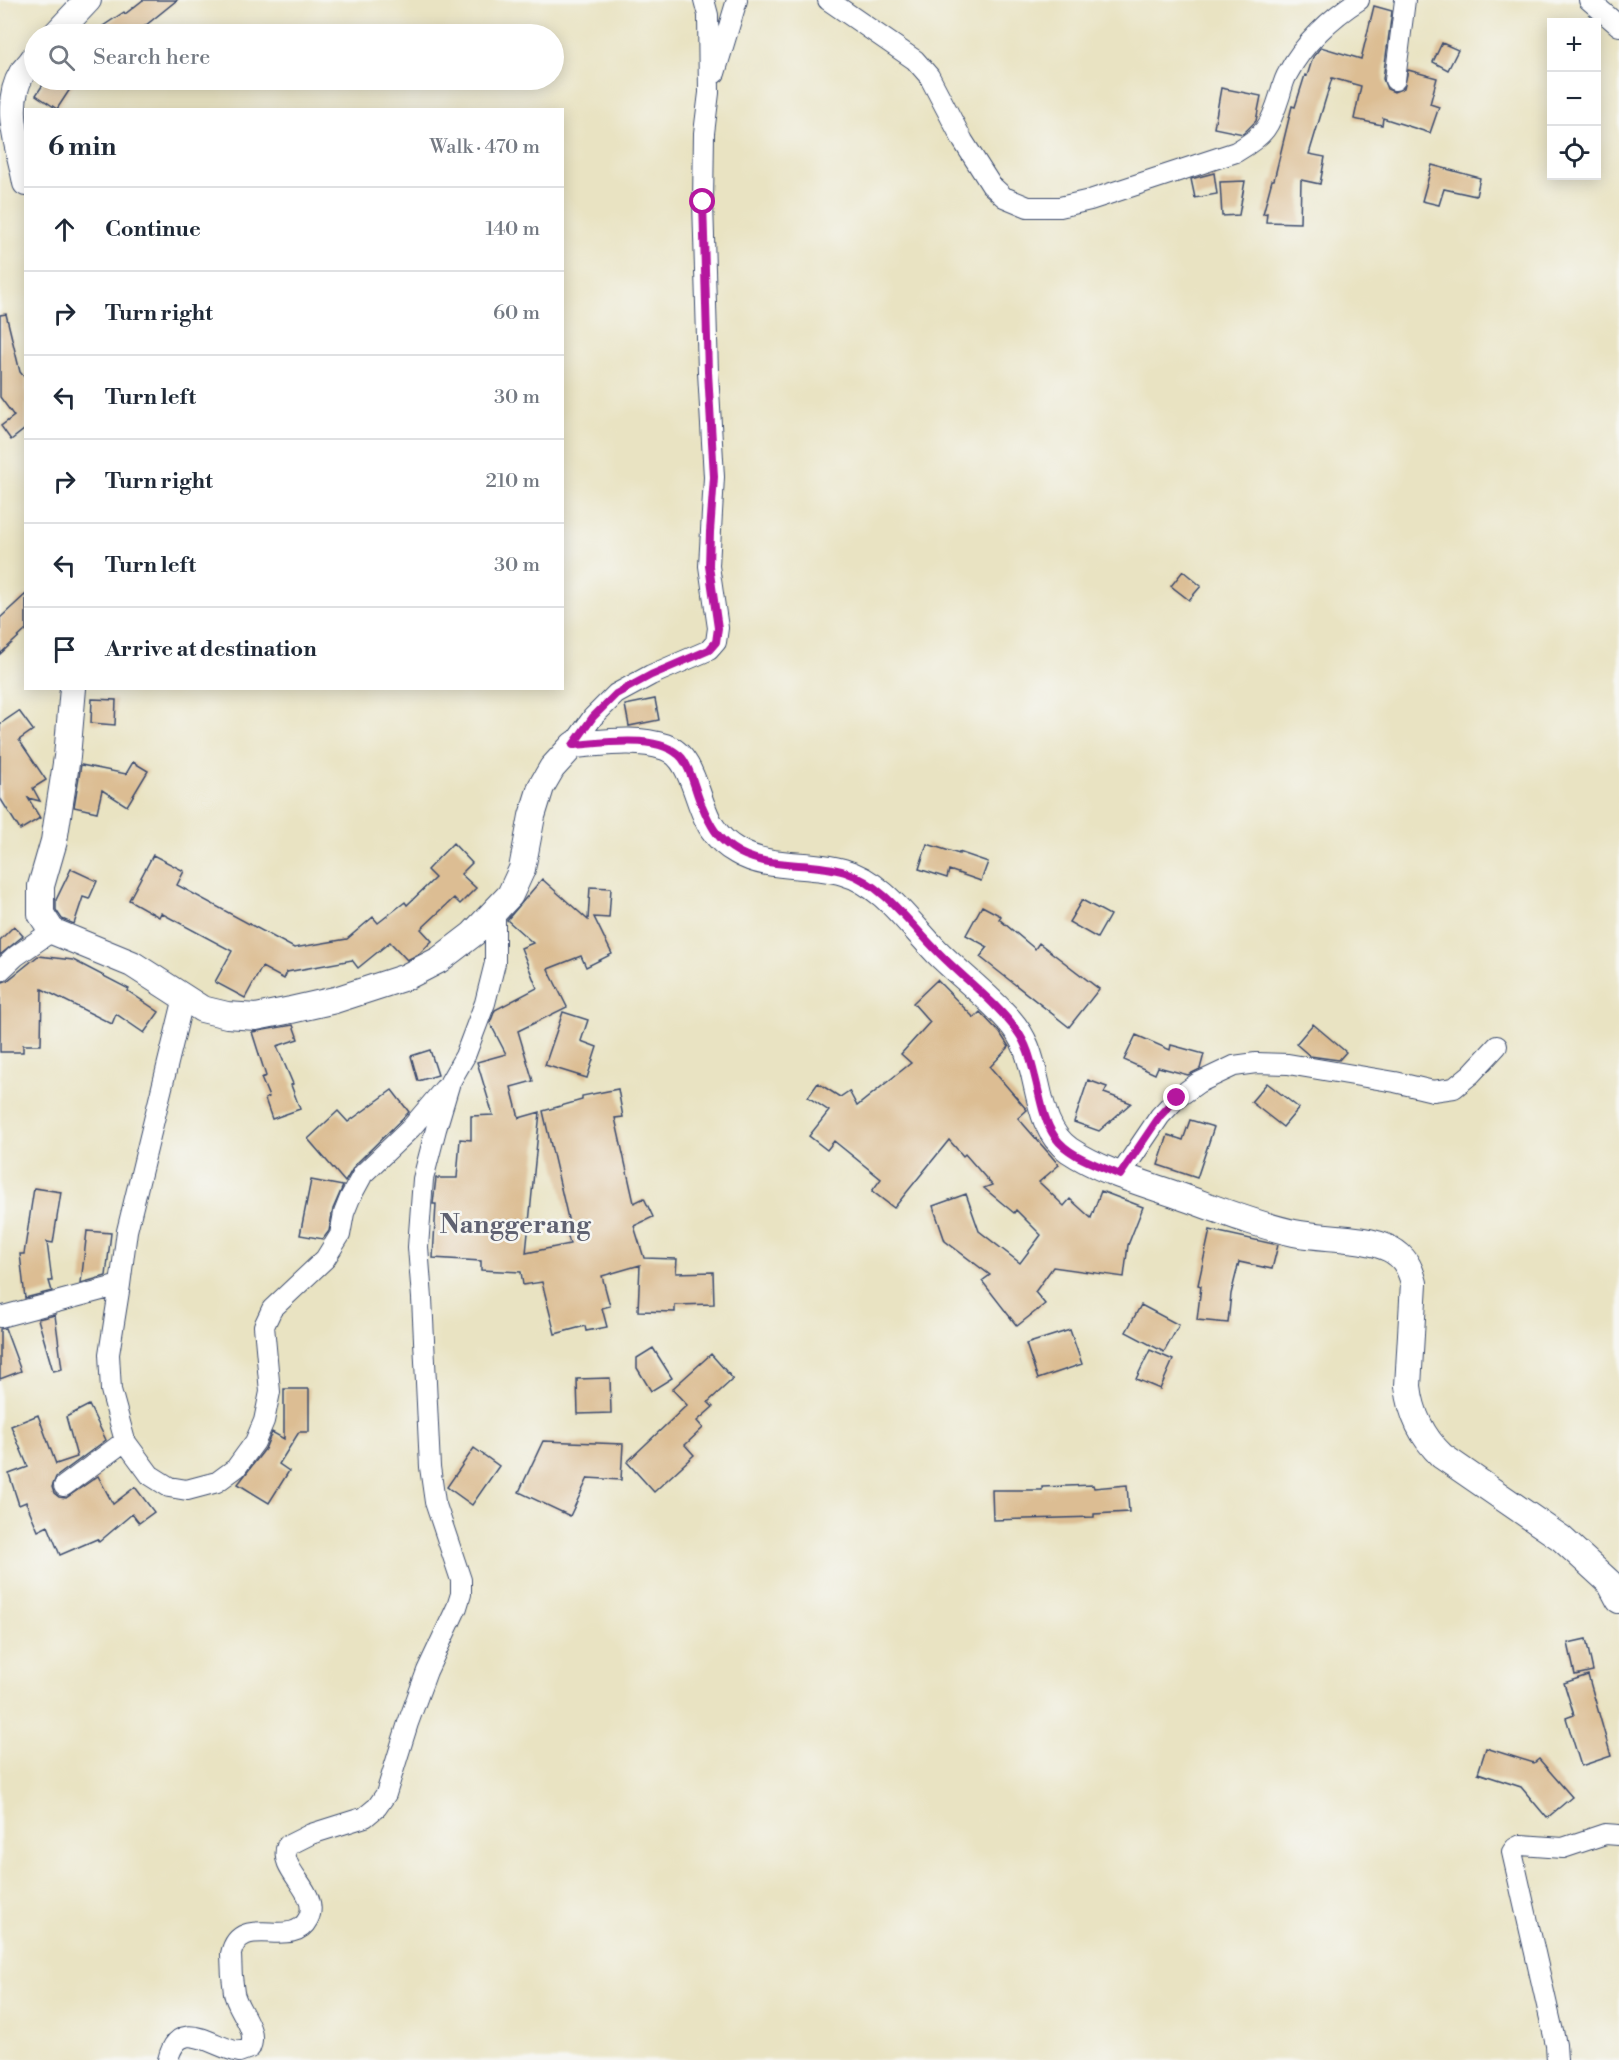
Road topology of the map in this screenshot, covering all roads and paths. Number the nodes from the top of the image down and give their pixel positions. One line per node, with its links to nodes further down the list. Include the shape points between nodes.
1 (88, 0): 8 (street)
2 (704, 0): 12 (street, via 708,15)
3 (737, 0): 12 (street)
4 (828, 0): 5 (street, via 915,60 929,76 991,185 1004,197 1029,207 1060,207 1090,200 1236,152 1258,139 1275,112 1287,74 1309,42)
5 (1359, 0)
6 (1406, 0): 11 (street)
7 (1589, 0): 9 (street)
8 (65, 24)
9 (1619, 26)
10 (24, 71): 13 (street, via 14,96 16,138)
11 (1395, 80)
12 (709, 93): 15 (street, via 703,202 714,477 709,566 718,628 716,642 709,650 616,694)
13 (24, 174)
14 (73, 690): 17 (street, via 62,796 41,895 42,914)
15 (573, 745): 16 (street, via 541,787 522,869 510,895); 22 (street, via 633,741 667,747 682,759 712,829 729,846 748,858 844,872 867,882 1019,1033 1054,1136 1069,1150)
16 (495, 912): 19 (street, via 439,960 406,977 335,1000 256,1017 202,1009); 21 (street, via 495,963 485,1003 465,1056)
17 (52, 932): 18 (street); 19 (street, via 132,964)
18 (0, 971)
19 (184, 997): 23 (street, via 127,1231)
20 (1497, 1046): 22 (street, via 1454,1088 1432,1091 1288,1064 1234,1066 1177,1098)
21 (450, 1082): 25 (street, via 405,1134 363,1174 344,1213 340,1235 325,1259 272,1309 264,1326 270,1392 264,1421 255,1442 236,1468 217,1482 187,1490 169,1487 150,1475); 29 (street, via 423,1179 418,1247 430,1467 435,1502 461,1580 461,1594 427,1671 386,1794 365,1817 287,1846 285,1856 311,1907 307,1921 302,1928 286,1933 249,1932 232,1947 234,1995 250,2029 250,2048 239,2052 186,2036 174,2044)
22 (1120, 1175): 27 (street, via 1289,1232 1372,1242 1401,1255 1411,1269 1414,1283 1408,1386 1423,1433 1442,1456 1561,1538 1610,1582)
23 (120, 1285): 24 (street); 25 (street, via 109,1354 111,1390)
24 (0, 1317)
25 (125, 1441): 26 (street)
26 (64, 1486)
27 (1619, 1600)
28 (1619, 1835): 30 (street, via 1605,1834 1563,1848 1521,1845 1512,1852)
29 (168, 2060)
30 (1557, 2060)

